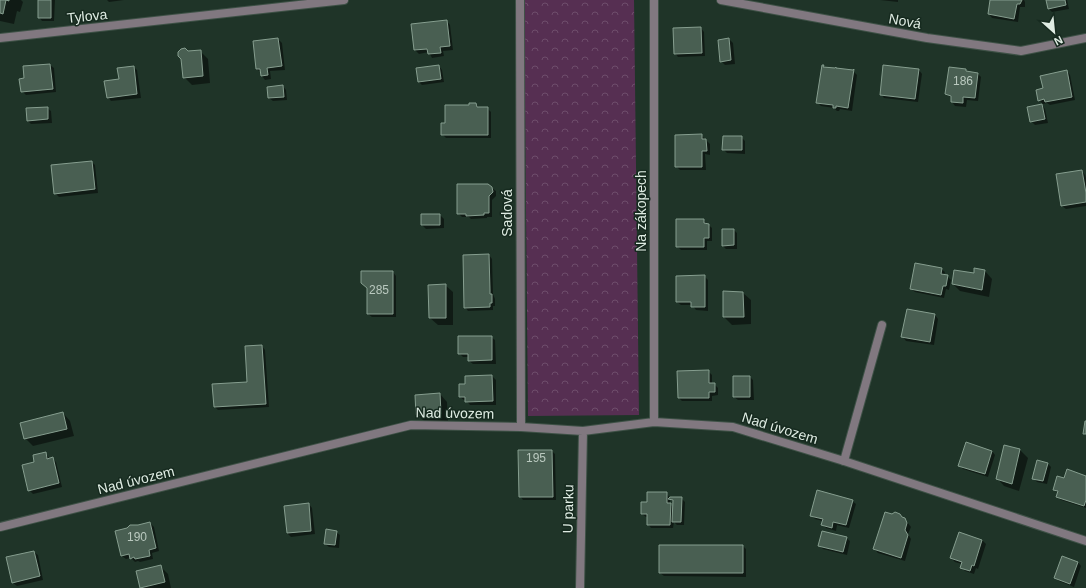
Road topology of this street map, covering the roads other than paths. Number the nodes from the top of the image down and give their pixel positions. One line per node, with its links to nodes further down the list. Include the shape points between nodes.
1 (344, 0): 5 (street, Tylova)
2 (520, 0): 9 (street, Sadová)
3 (654, 0): 8 (street, Na zákopech)
4 (720, 0): 6 (street, Nová, via 927,38 1021,51)
5 (0, 38)
6 (1086, 38)
7 (882, 325): 11 (street)
8 (654, 422): 10 (street, Nad úvozem); 11 (street, Nad úvozem, via 733,427)
9 (521, 427): 10 (street, Nad úvozem); 12 (street, Nad úvozem, via 411,425)
10 (583, 431): 14 (street, U parku)
11 (844, 461): 13 (street, Nad úvozem)
12 (0, 527)
13 (1086, 541)
14 (580, 588)

